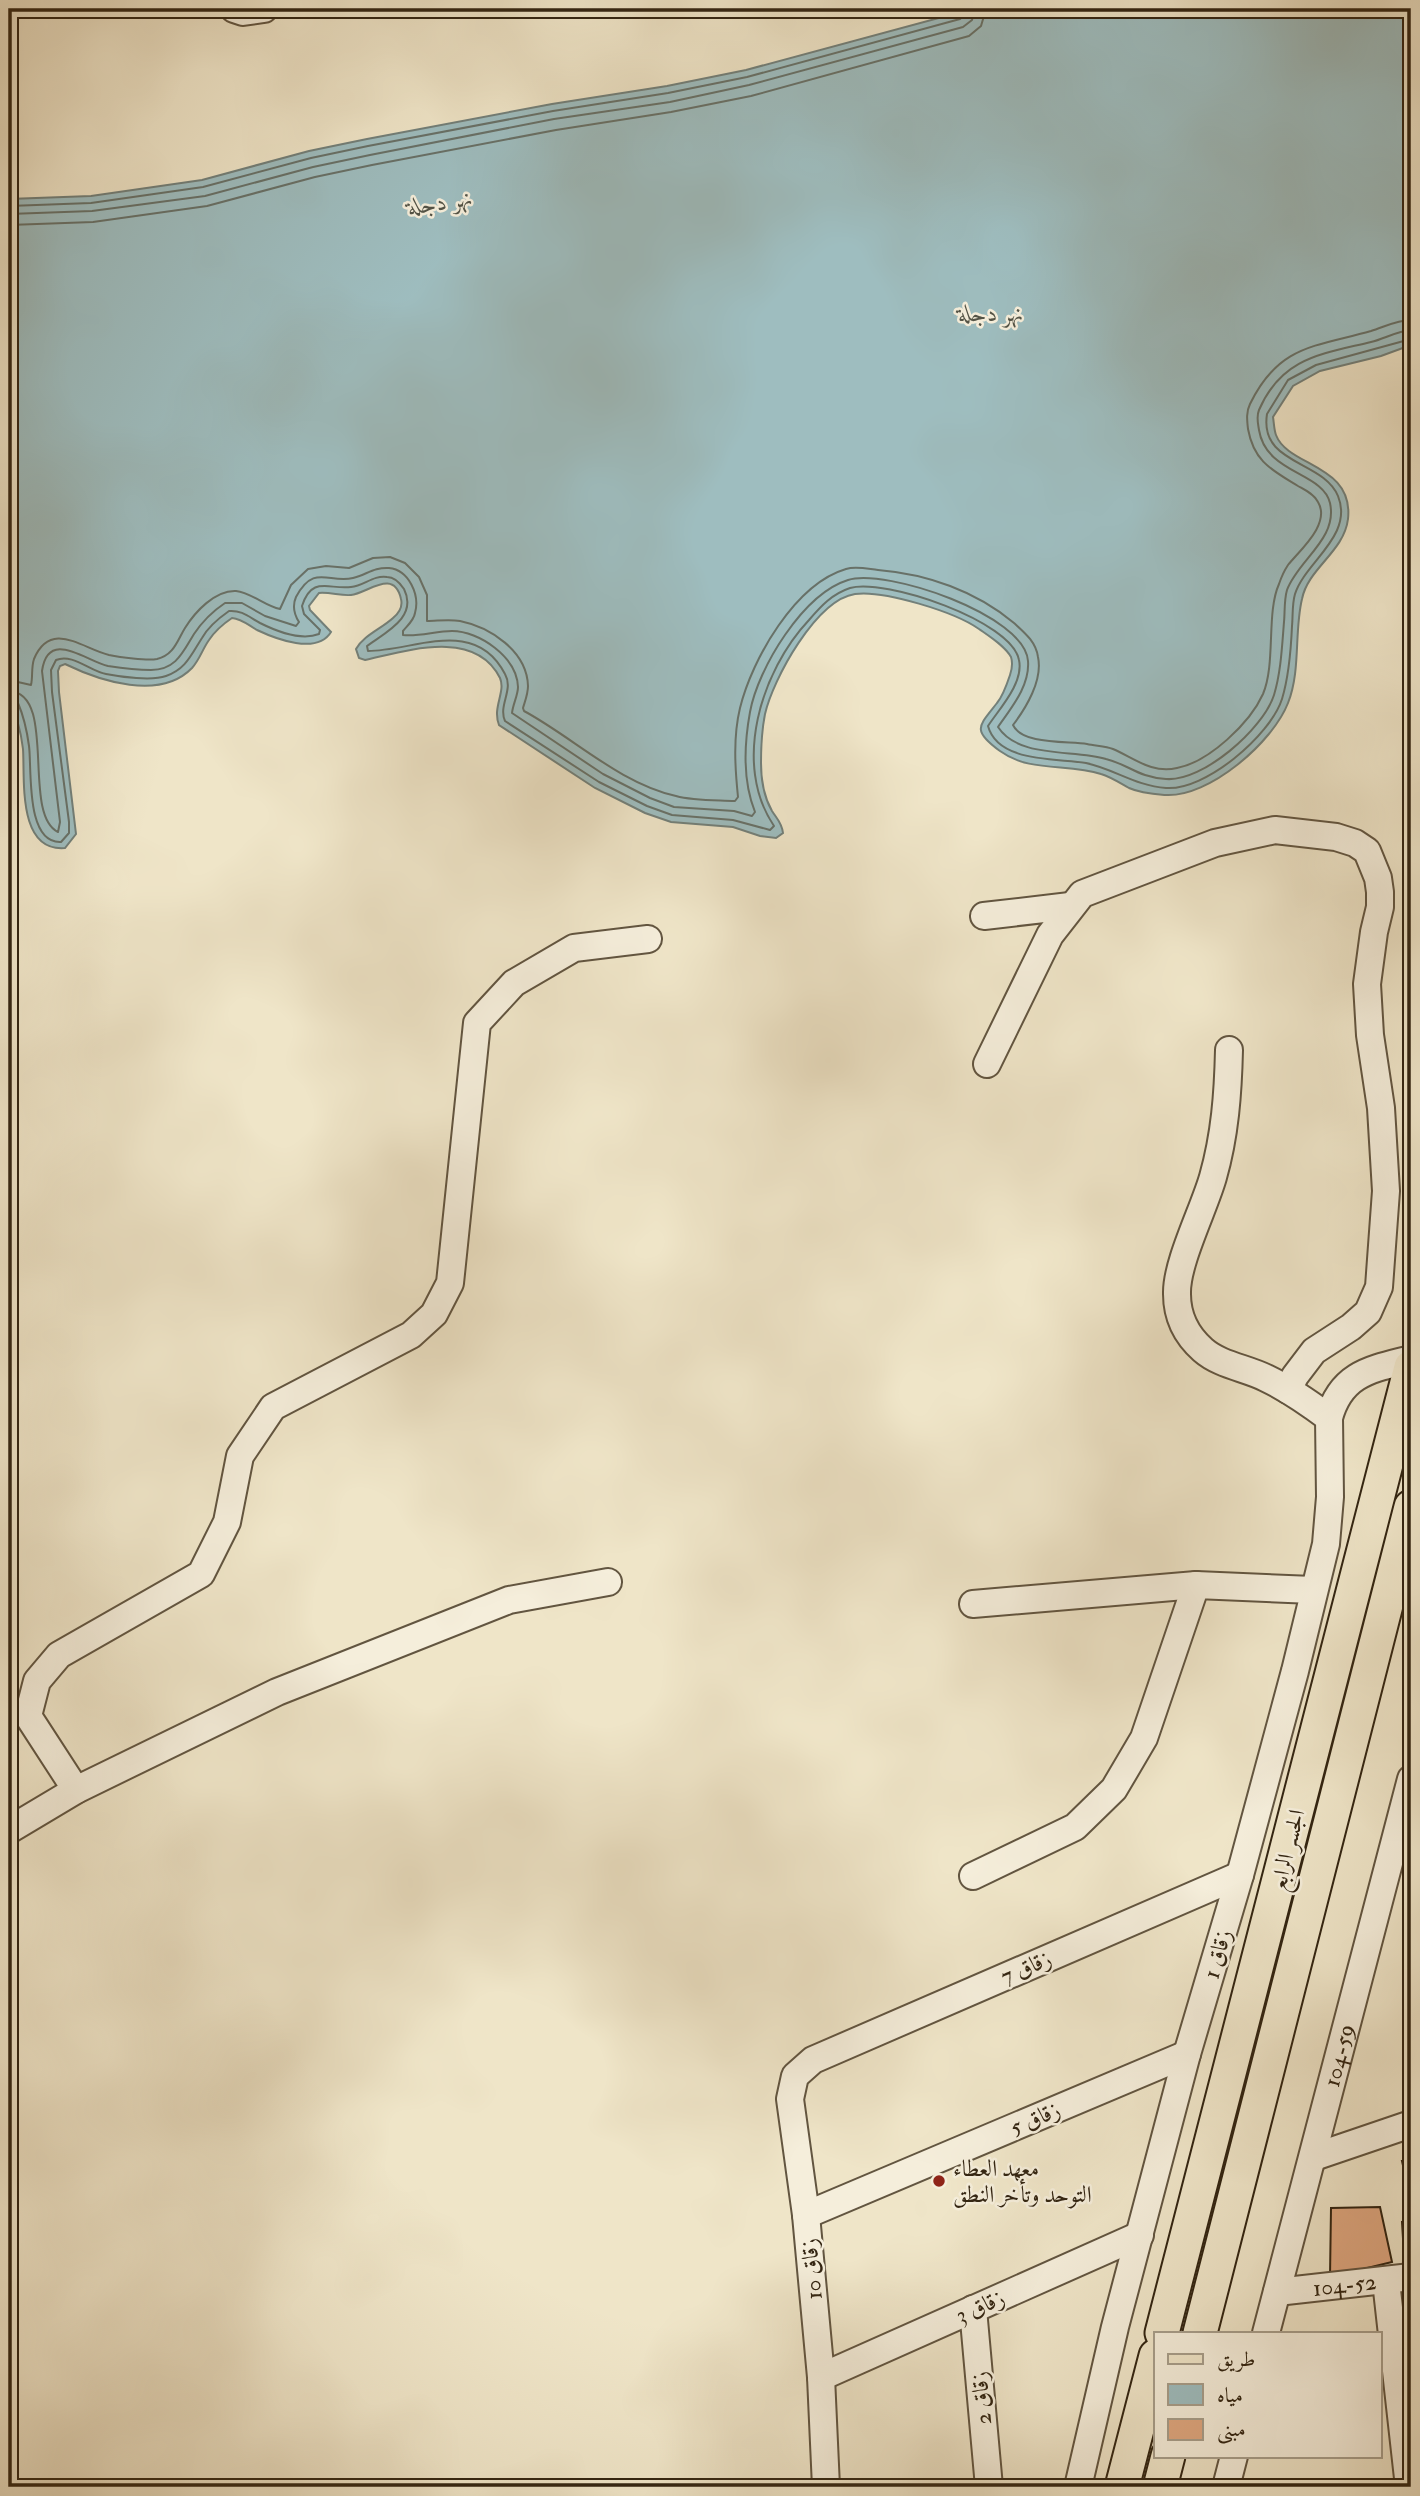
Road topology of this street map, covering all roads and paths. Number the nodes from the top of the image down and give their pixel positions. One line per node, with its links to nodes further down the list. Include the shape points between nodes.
1 (234, 9): 2 (street)
2 (264, 9)
3 (1070, 906): 4 (street); 7 (street, via 1050,935); 10 (street, via 1082,894 1215,843 1275,830 1336,836 1367,851 1374,864 1380,907 1367,984 1386,1191 1379,1287 1368,1312 1314,1351)
4 (984, 916)
5 (648, 939): 18 (street, via 574,948 514,983 477,1023 450,1283 434,1314 411,1335 273,1406 240,1456 227,1522 201,1574 59,1655 37,1681 28,1716)
6 (1229, 1050): 10 (street, via 1221,1145 1179,1273 1178,1308 1193,1340 1206,1353)
7 (987, 1064)
8 (1411, 1359): 11 (street, via 1352,1379 1337,1396)
9 (1411, 1367): 31 (main road, الجسر الرابع)
10 (1288, 1390): 11 (street)
11 (1329, 1418): 15 (street, زقاق 1, via 1329,1521)
12 (1411, 1507): 32 (main road, الجسر الرابع)
13 (608, 1582): 18 (street, via 509,1600 277,1692)
14 (1196, 1585): 15 (street); 16 (street); 21 (street, via 1144,1738 1114,1789 1074,1827)
15 (1313, 1590): 20 (street, زقاق 1)
16 (973, 1604)
17 (1411, 1779): 25 (street, 104-59)
18 (76, 1790): 19 (street)
19 (9, 1830)
20 (1240, 1875): 22 (street, زقاق 1); 23 (street, زقاق 7)
21 (973, 1877)
22 (1187, 2054): 26 (street, زقاق 5); 27 (street, زقاق 1)
23 (813, 2060): 26 (street, زقاق 10, via 795,2076 790,2099)
24 (1411, 2124): 25 (street)
25 (1314, 2157): 29 (street, 104-59)
26 (806, 2215): 35 (street, زقاق 10)
27 (1140, 2235): 30 (street, زقاق 3); 40 (street, زقاق 1)
28 (1398, 2279): 29 (street, 104-52); 44 (street)
29 (1277, 2292): 33 (street, 104-59)
30 (973, 2309): 35 (street, زقاق 3); 39 (street, زقاق 2)
31 (1162, 2332)
32 (1200, 2332)
33 (1266, 2332)
34 (1154, 2365): 41 (main road)
35 (821, 2377): 38 (street, زقاق 10)
36 (1167, 2458): 42 (main road)
37 (1233, 2458): 43 (street)
38 (826, 2487)
39 (989, 2487)
40 (1078, 2487)
41 (1122, 2487)
42 (1160, 2487)
43 (1226, 2487)
44 (1409, 2487)

